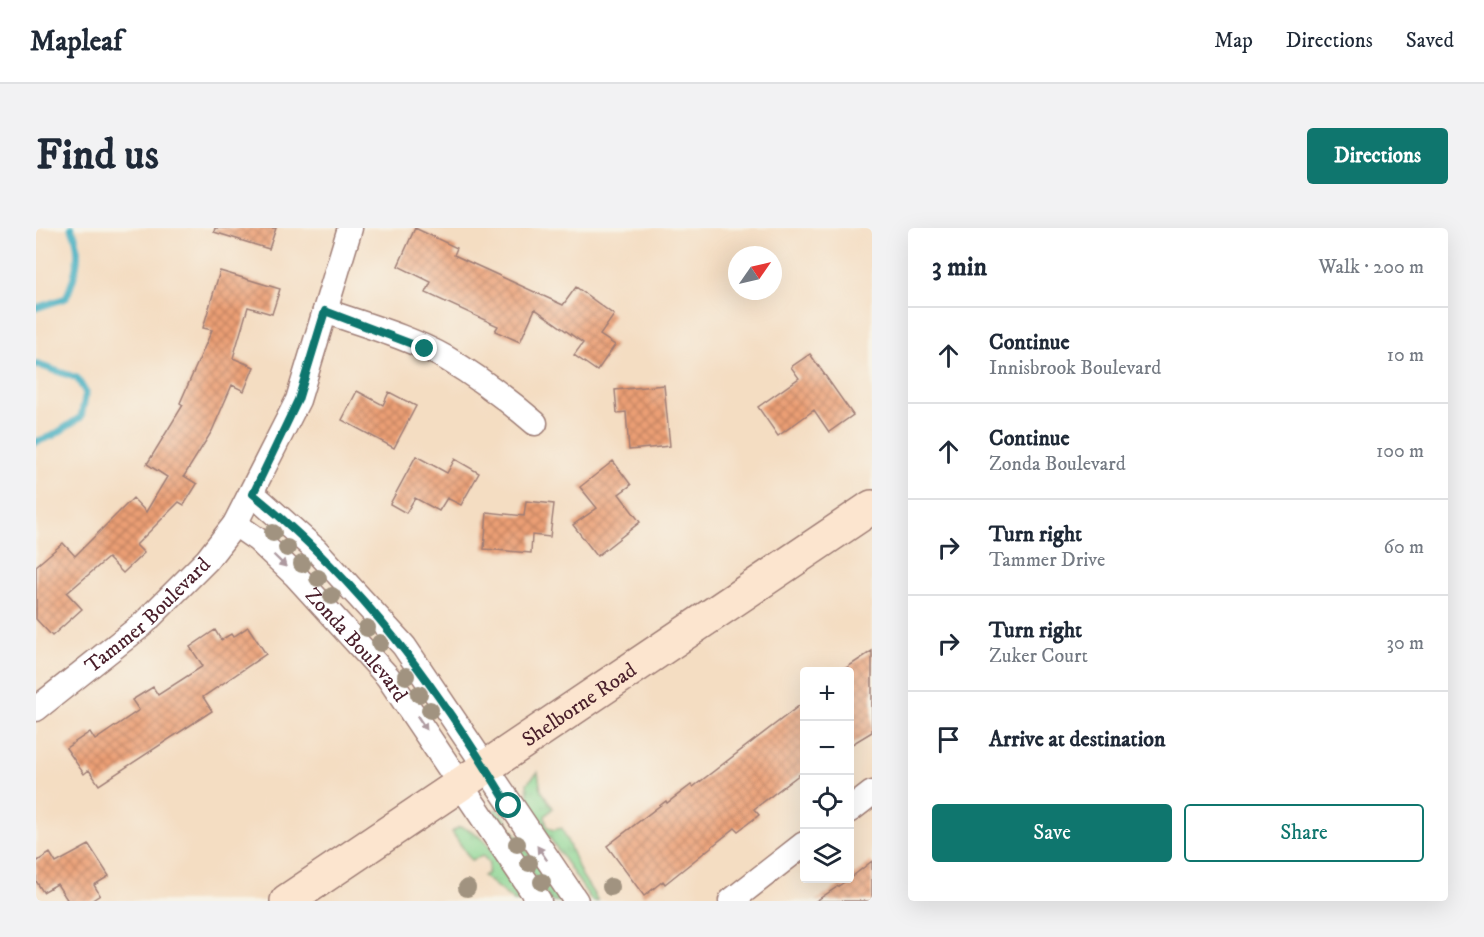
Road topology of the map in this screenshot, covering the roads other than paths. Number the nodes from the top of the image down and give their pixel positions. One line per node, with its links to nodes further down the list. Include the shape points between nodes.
1 (350, 228): 2 (street, Tammer Boulevard)
2 (325, 311): 3 (street, via 444,357 498,392); 5 (street, Tammer Boulevard, via 298,400)
3 (536, 423)
4 (872, 507): 7 (street, Shelborne Road)
5 (244, 509): 6 (street, Tammer Boulevard, via 207,560 142,626); 7 (street, Zonda Boulevard, one-way to 7, via 258,540 360,644); 7 (street, Zonda Boulevard, via 316,550 404,646)
6 (36, 709)
7 (473, 775): 11 (street, Shelborne Road); 12 (street); 13 (street, one-way to 7, via 509,806)
8 (872, 793): 9 (street)
9 (854, 806)
10 (800, 847): 14 (street)
11 (287, 901)
12 (539, 901)
13 (576, 901)
14 (731, 901)

